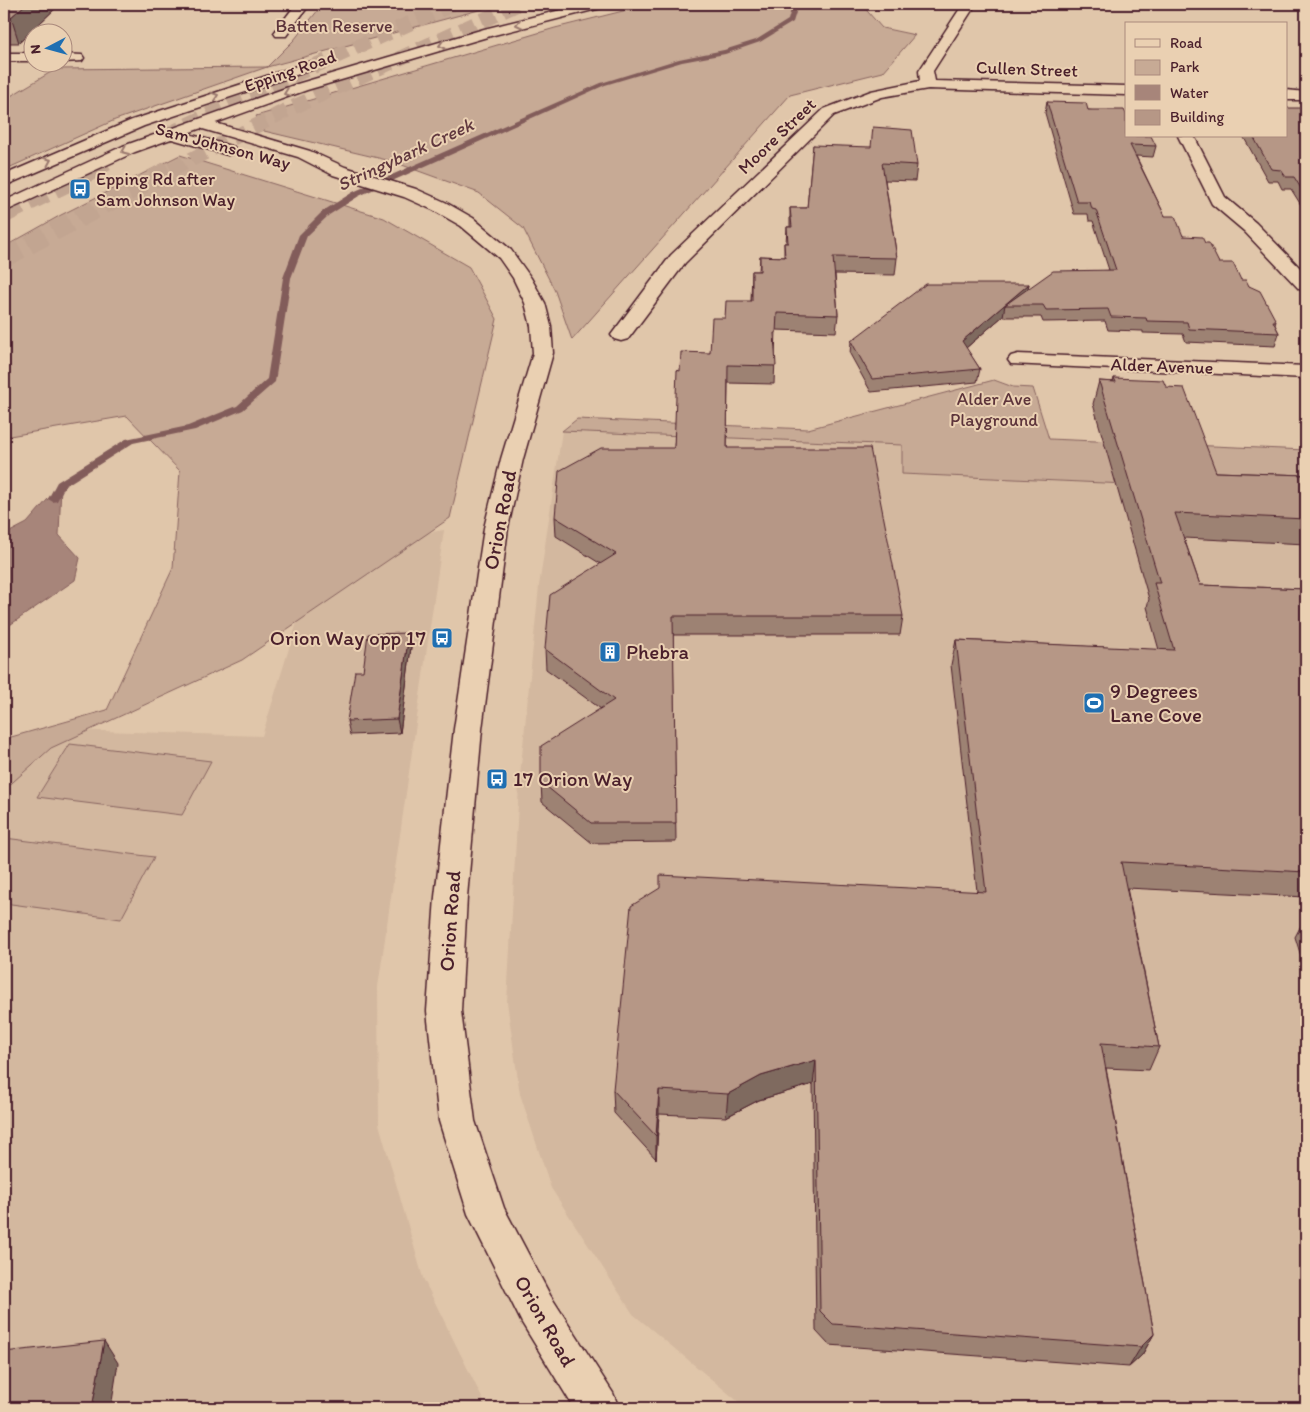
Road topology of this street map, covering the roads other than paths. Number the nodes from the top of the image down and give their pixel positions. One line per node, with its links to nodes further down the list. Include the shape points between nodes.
1 (303, 4): 4 (street)
2 (600, 4): 14 (street, Epping Road, one-way to 14, via 369,66)
3 (969, 4): 8 (street, via 926,70)
4 (281, 33)
5 (4, 57): 6 (street)
6 (22, 57)
7 (324, 61): 12 (street, Epping Road, one-way to 7)
8 (928, 86): 9 (street, Cullen Street); 23 (street, Moore Street, via 912,86 848,103 828,112 678,259)
9 (1125, 91)
10 (1288, 95): 11 (street)
11 (1306, 96)
12 (169, 111): 13 (street, Epping Road); 14 (street, Sam Johnson Way)
13 (138, 123): 15 (street, Sam Johnson Way); 20 (street, Epping Road, one-way to 13)
14 (202, 124): 15 (street, Epping Road); 19 (street, Sam Johnson Way, via 304,154)
15 (171, 134): 17 (street, Sam Johnson Way); 21 (street, Epping Road, one-way to 21, via 129,149)
16 (1187, 138): 22 (street, via 1218,200 1250,227)
17 (242, 154)
18 (278, 164): 19 (street, Sam Johnson Way)
19 (339, 171): 26 (street, Sam Johnson Way, via 410,193 439,206 474,227 505,254 522,278 541,326 543,353)
20 (4, 181)
21 (4, 207)
22 (1306, 285)
23 (621, 335)
24 (1018, 360): 25 (street, Alder Avenue)
25 (1306, 372)
26 (528, 406): 27 (street, Orion Road, via 496,528 468,729 451,897 444,1010 457,1121 487,1214 536,1309)
27 (598, 1408)

